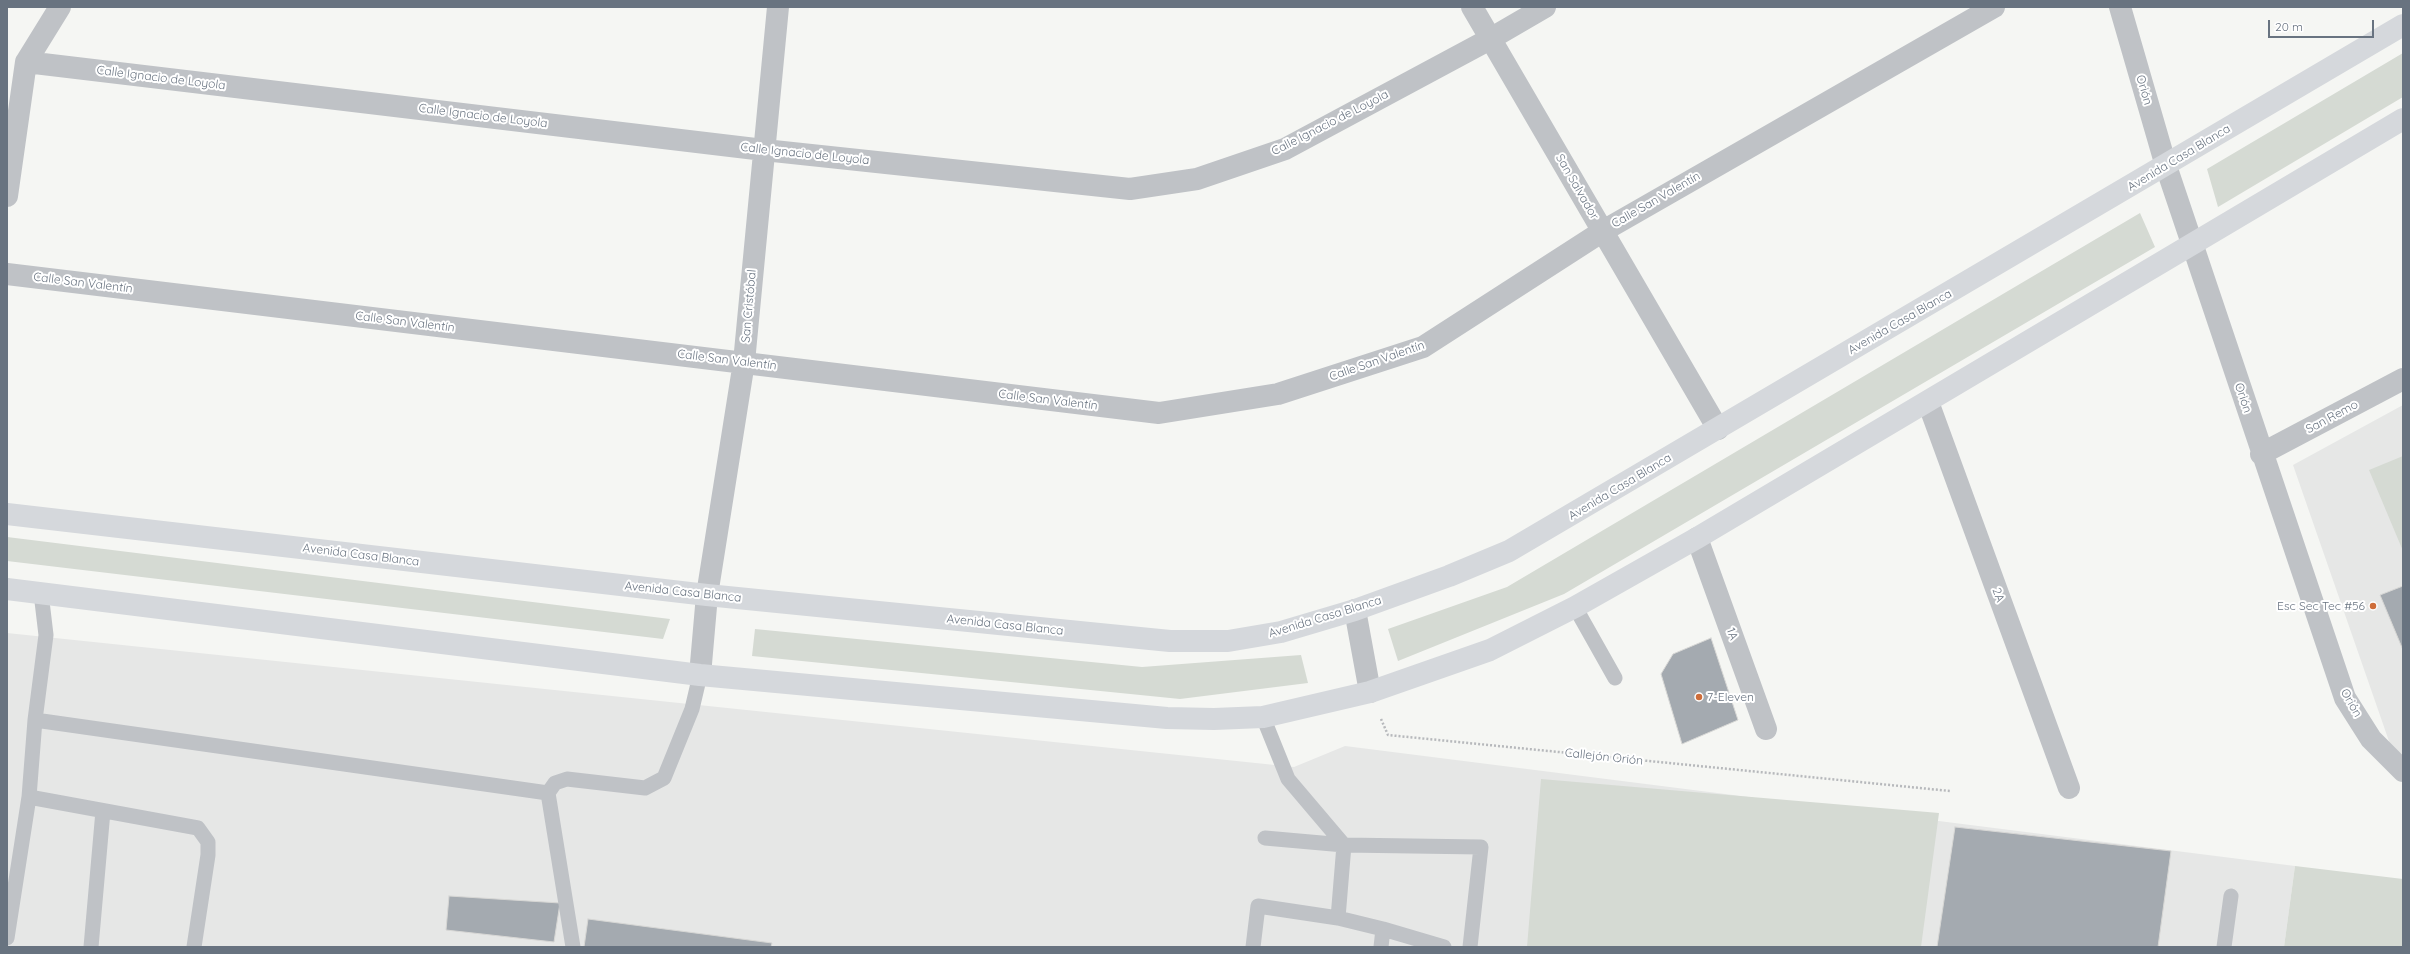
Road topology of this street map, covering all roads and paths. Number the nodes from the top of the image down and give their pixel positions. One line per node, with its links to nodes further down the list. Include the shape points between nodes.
1 (60, 7): 9 (street)
2 (778, 7): 11 (street, San Cristóbal)
3 (1472, 7): 8 (street, San Salvador)
4 (1545, 7): 8 (street, Calle Ignacio de Loyola)
5 (1994, 7): 14 (street, Calle San Valentín)
6 (2120, 7): 12 (street, Orión)
7 (2403, 25): 12 (street, Avenida Casa Blanca)
8 (1490, 39): 11 (street, Calle Ignacio de Loyola, via 1285,149 1197,179 1130,189); 14 (street, San Salvador)
9 (26, 62): 11 (street, Calle Ignacio de Loyola); 13 (street)
10 (2403, 119): 15 (street)
11 (764, 150): 17 (street, San Cristóbal)
12 (2166, 166): 15 (street, Orión); 20 (street, Avenida Casa Blanca)
13 (7, 196)
14 (1603, 231): 17 (street, Calle San Valentín, via 1423,347 1278,394 1158,413); 20 (street, San Salvador)
15 (2192, 245): 19 (street); 21 (street, Orión)
16 (7, 274): 17 (street, Calle San Valentín)
17 (744, 362): 26 (street, San Cristóbal)
18 (2403, 379): 21 (street, San Remo)
19 (1928, 402): 23 (street); 36 (street, 2A)
20 (1718, 429): 28 (street, Avenida Casa Blanca, via 1509,551 1449,576)
21 (2261, 454): 35 (street, Orión, via 2345,698 2372,739)
22 (7, 514): 26 (street, Avenida Casa Blanca)
23 (1697, 538): 27 (street); 34 (street, 1A)
24 (7, 589): 25 (street)
25 (41, 593): 29 (street); 33 (lane, via 46,635)
26 (707, 595): 28 (street, Avenida Casa Blanca, via 1170,641 1228,641 1281,632); 29 (street, San Cristóbal)
27 (1575, 607): 30 (lane); 31 (street, via 1490,650)
28 (1354, 610): 31 (street)
29 (700, 675): 32 (street, via 1167,718); 38 (lane, via 692,709 664,778 645,788 568,779 555,783)
30 (1615, 678)
31 (1370, 692): 32 (street); 37 (path, Callejón Orión, via 1388,735)
32 (1263, 717): 42 (lane, via 1288,779)
33 (35, 720): 38 (lane); 39 (lane)
34 (1766, 729)
35 (2403, 771)
36 (2069, 788)
37 (1950, 791)
38 (548, 792): 49 (lane)
39 (29, 797): 40 (lane); 46 (lane)
40 (103, 811): 47 (lane); 48 (lane, via 198,828 208,842)
41 (1265, 838): 42 (lane)
42 (1344, 845): 44 (lane); 53 (lane, via 1481,847)
43 (2231, 896): 54 (lane)
44 (1338, 918): 45 (lane); 50 (lane, via 1258,906)
45 (1383, 929): 51 (lane); 52 (lane)
46 (7, 938)
47 (91, 947)
48 (194, 947)
49 (573, 947)
50 (1253, 947)
51 (1381, 947)
52 (1444, 947)
53 (1470, 947)
54 (2224, 947)

